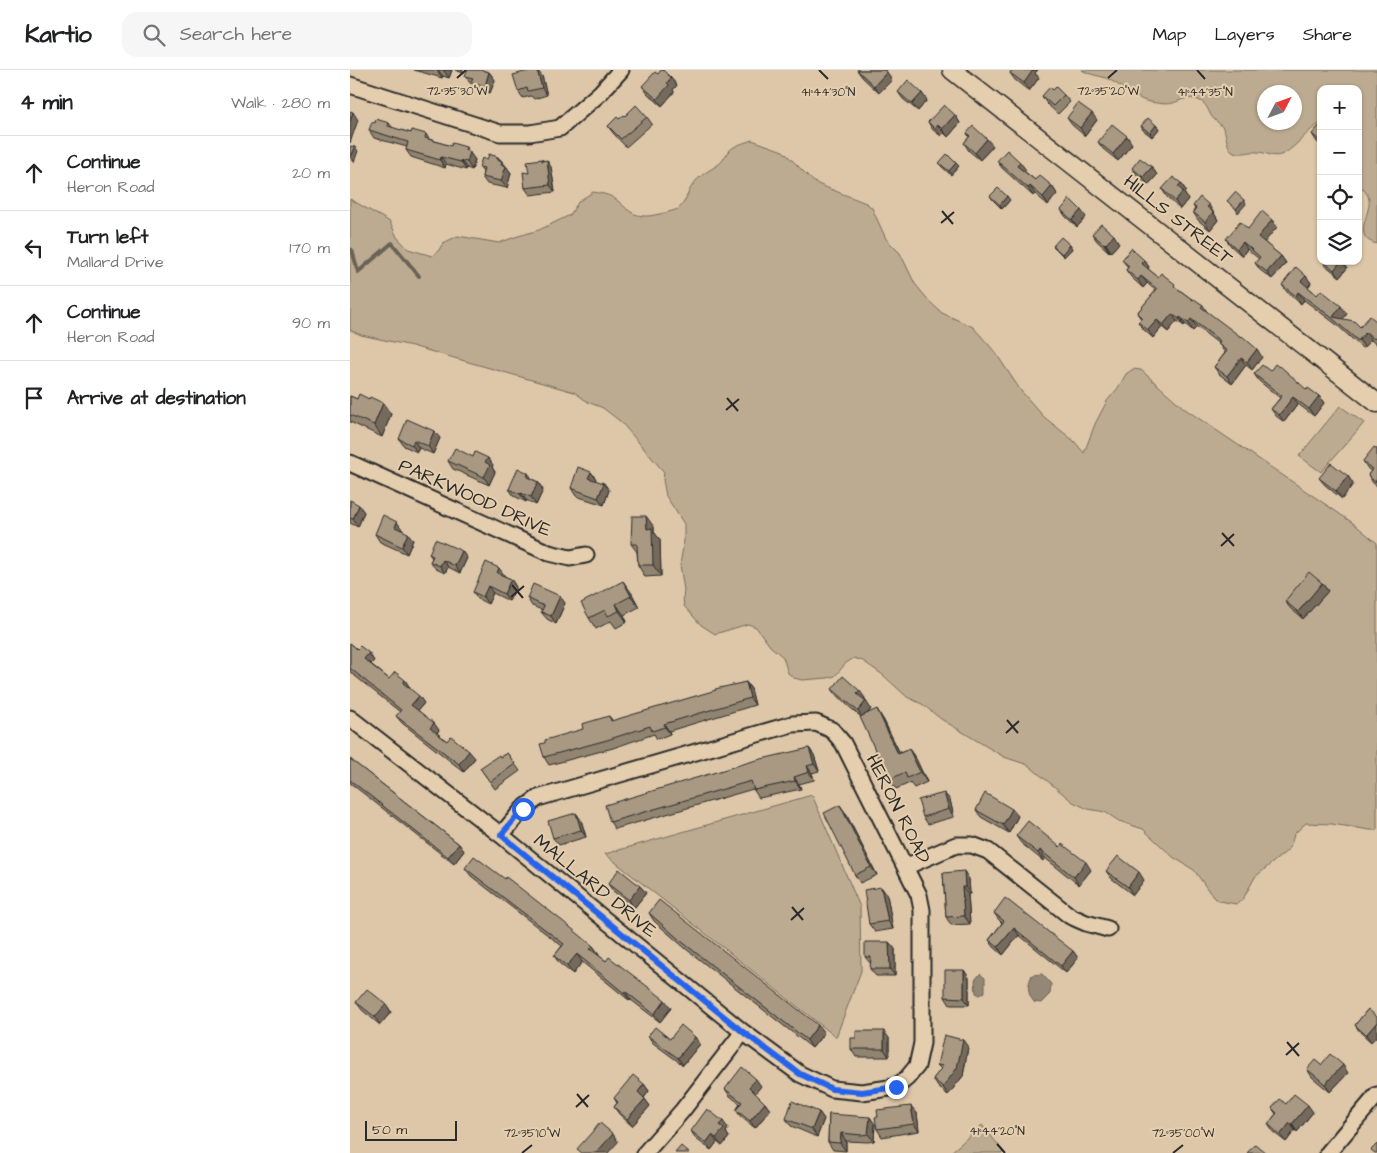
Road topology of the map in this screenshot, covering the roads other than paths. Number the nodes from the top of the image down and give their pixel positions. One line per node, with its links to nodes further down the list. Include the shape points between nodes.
1 (621, 70): 3 (street, via 560,128 530,133 500,133)
2 (952, 70): 4 (street, HILLS STREET)
3 (351, 85)
4 (1377, 402)
5 (350, 463): 6 (street, PARKWOOD DRIVE, via 549,553 570,558)
6 (586, 555)
7 (350, 718): 8 (street, MALLARD DRIVE)
8 (501, 835): 9 (street, HERON ROAD, via 523,809 538,798 792,724 816,723 832,730 843,743); 11 (street, MALLARD DRIVE)
9 (905, 867): 10 (street, via 956,845 972,845 988,851 1070,916); 11 (street, HERON ROAD, via 919,895 922,910 922,1043 917,1066 908,1078 896,1087 862,1092 832,1089 800,1074)
10 (1108, 928)
11 (743, 1032): 13 (street)
12 (1377, 1094): 14 (street)
13 (646, 1153)
14 (1328, 1153)

